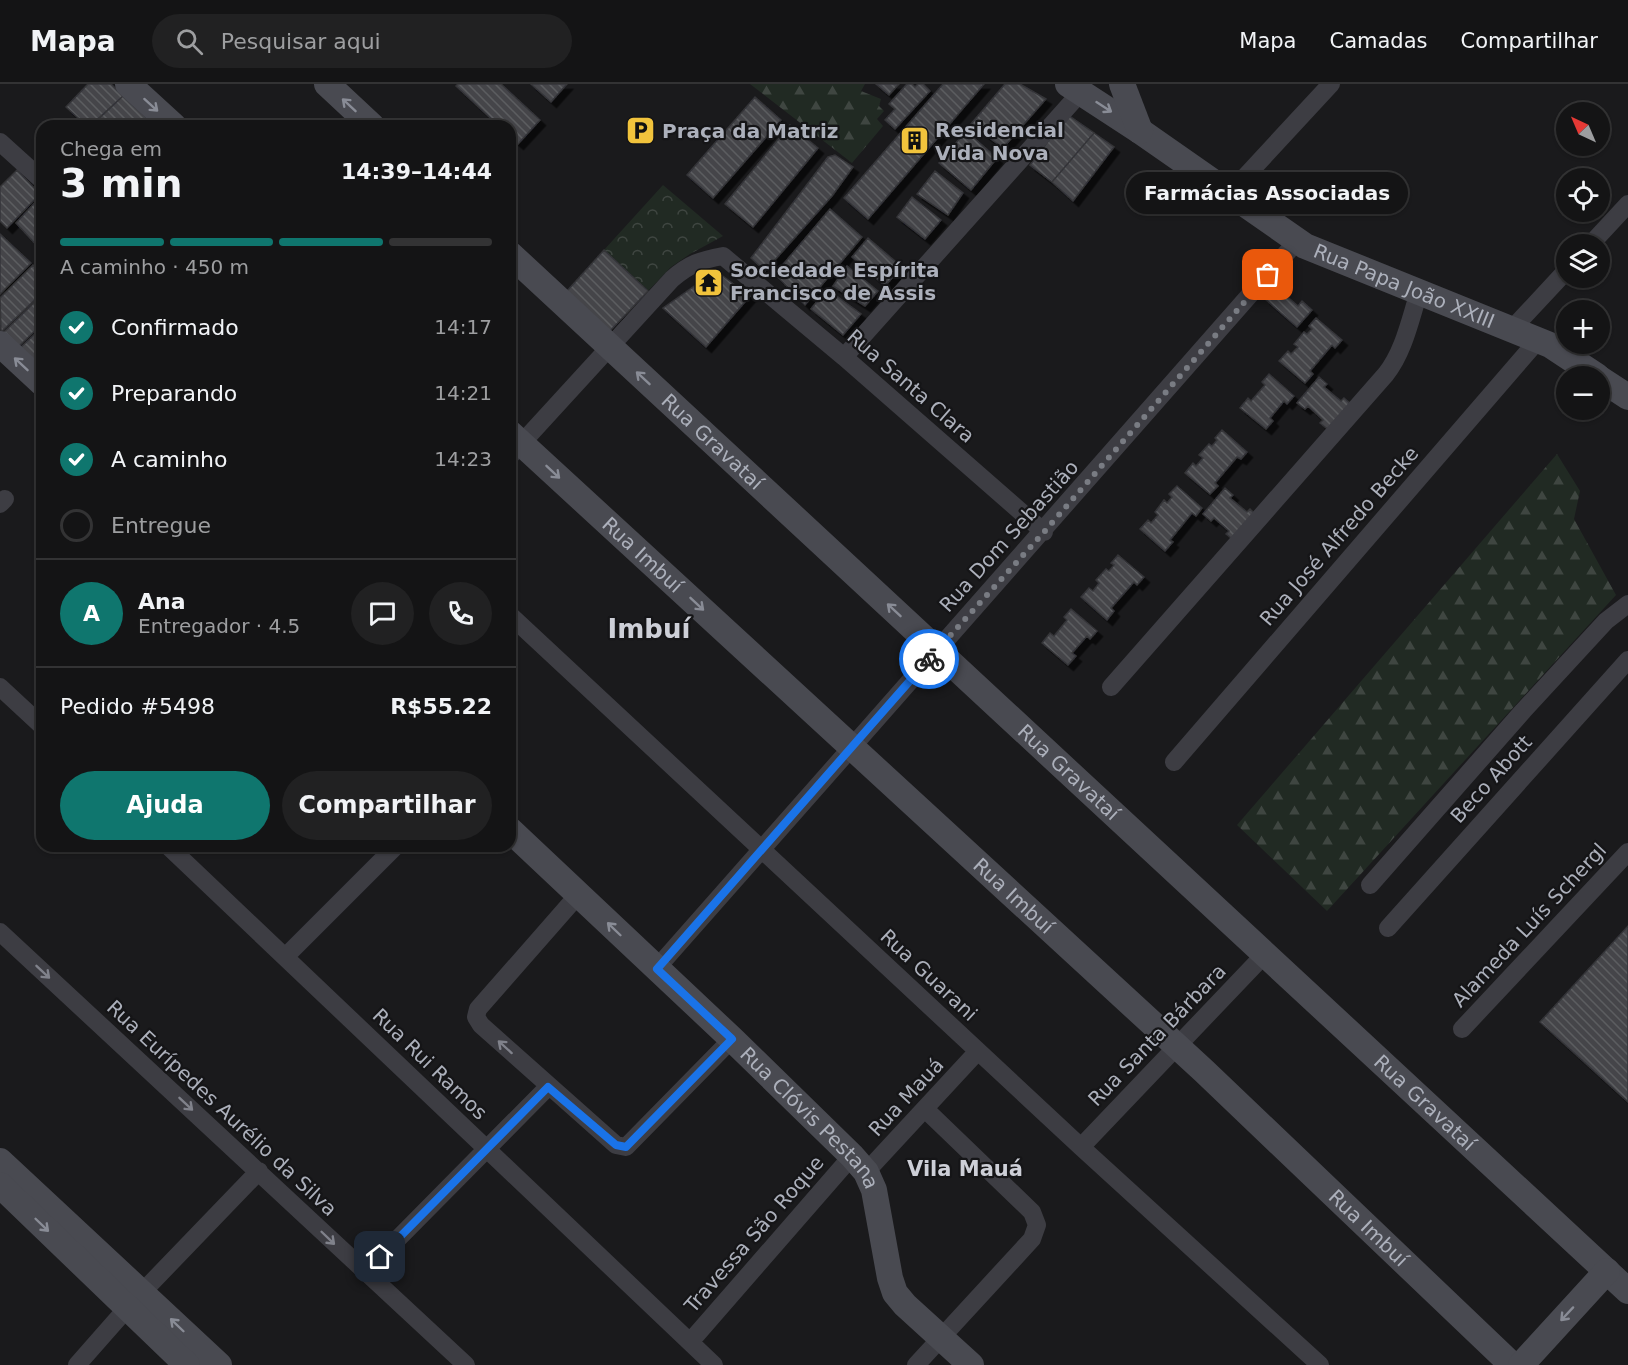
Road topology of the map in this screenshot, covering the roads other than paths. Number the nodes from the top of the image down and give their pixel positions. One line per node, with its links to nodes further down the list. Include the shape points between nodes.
1 (128, 84): 6 (street, one-way to 6)
2 (327, 84): 7 (street, one-way to 2)
3 (1122, 84): 8 (street)
4 (1331, 84): 11 (street)
5 (1075, 88): 8 (street, Rua Papa João XXIII, one-way to 8); 22 (street)
6 (167, 120)
7 (366, 120)
8 (1140, 131): 11 (street, Rua Papa João XXIII)
9 (0, 141): 10 (street)
10 (36, 174)
11 (1230, 193): 14 (street, Rua Papa João XXIII)
12 (1628, 204): 13 (street)
13 (1600, 234)
14 (1298, 240): 17 (street, Rua Papa João XXIII); 29 (street, Rua Dom Sebastião)
15 (516, 260): 21 (street, Rua Gravataí)
16 (1556, 282): 18 (street)
17 (1419, 292): 18 (street, Rua Papa João XXIII); 35 (street, via 1401,348 1386,374)
18 (1512, 329): 19 (street, Rua Papa João XXIII)
19 (1538, 340): 23 (street, Rua Papa João XXIII); 38 (street, Rua José Alfredo Becke)
20 (0, 344): 24 (street, one-way to 20)
21 (611, 348): 22 (street, Rua Santa Clara, via 684,269 723,256); 27 (street); 32 (street, Rua Gravataí, one-way to 21)
22 (844, 357): 29 (street, Rua Santa Clara)
23 (1582, 366)
24 (36, 377)
25 (1610, 385): 26 (street, Rua Papa João XXIII)
26 (1628, 397)
27 (516, 442)
28 (516, 446): 37 (street, Rua Imbuí, one-way to 37)
29 (1044, 532): 32 (street, Rua Dom Sebastião)
30 (1628, 604): 44 (street, via 1606,621 1538,694)
31 (516, 621): 40 (street, Rua Guarani)
32 (937, 650): 37 (street, Rua Dom Sebastião); 48 (street, Rua Gravataí)
33 (1628, 660): 46 (street, Beco Abott)
34 (0, 687): 36 (street)
35 (1111, 687)
36 (36, 714)
37 (852, 747): 40 (street, Rua Dom Sebastião); 53 (street, Rua Imbuí)
38 (1174, 762)
39 (516, 836): 45 (street, Rua Clóvis Pestana)
40 (762, 850): 50 (street, Rua Dom Sebastião); 54 (street, Rua Guarani)
41 (174, 852): 49 (street, Rua Rui Ramos)
42 (390, 852): 49 (street)
43 (1628, 852): 51 (street, Alameda Luís Schergl)
44 (1370, 885)
45 (578, 895): 50 (street, Rua Clóvis Pestana, one-way to 45); 55 (street, one-way to 45, via 476,1017 478,1009)
46 (1388, 928)
47 (0, 932): 61 (street, Rua Eurípedes Aurélio da Silva, one-way to 61)
48 (1265, 954): 53 (street, Rua Santa Bárbara); 63 (street, Rua Gravataí)
49 (285, 957): 58 (street, Rua Rui Ramos)
50 (657, 969): 52 (street, Rua Clóvis Pestana)
51 (1462, 1029)
52 (732, 1039): 55 (street, via 626,1147 616,1145); 60 (street, Rua Clóvis Pestana)
53 (1177, 1046): 57 (street, Rua Santa Bárbara); 77 (street, Rua Imbuí)
54 (978, 1051): 56 (street, Rua Mauá); 57 (street, Rua Guarani)
55 (548, 1087): 58 (street)
56 (925, 1109): 60 (street, Rua Mauá); 67 (street, via 1032,1212 1037,1225 1032,1239)
57 (1081, 1147): 76 (street, Rua Guarani)
58 (487, 1149): 64 (street); 68 (street, Rua Rui Ramos)
59 (0, 1161): 62 (street)
60 (859, 1164): 67 (street, Rua Clóvis Pestana, via 874,1190 895,1293); 68 (street, Travessa São Roque)
61 (259, 1171): 64 (street, Rua Eurípedes Aurélio da Silva, one-way to 64); 66 (street)
62 (11, 1197): 66 (street)
63 (1607, 1271): 65 (street, Rua Gravataí); 78 (street, one-way to 78)
64 (365, 1272): 72 (street, Rua Eurípedes Aurélio da Silva)
65 (1628, 1291)
66 (136, 1300): 69 (street); 70 (street); 71 (street, one-way to 66)
67 (942, 1339): 74 (street); 75 (street, Rua Clóvis Pestana)
68 (690, 1342): 73 (street, Rua Rui Ramos)
69 (77, 1365)
70 (187, 1365)
71 (219, 1365)
72 (466, 1365)
73 (714, 1365)
74 (916, 1365)
75 (971, 1365)
76 (1320, 1365)
77 (1512, 1365)
78 (1521, 1365)

